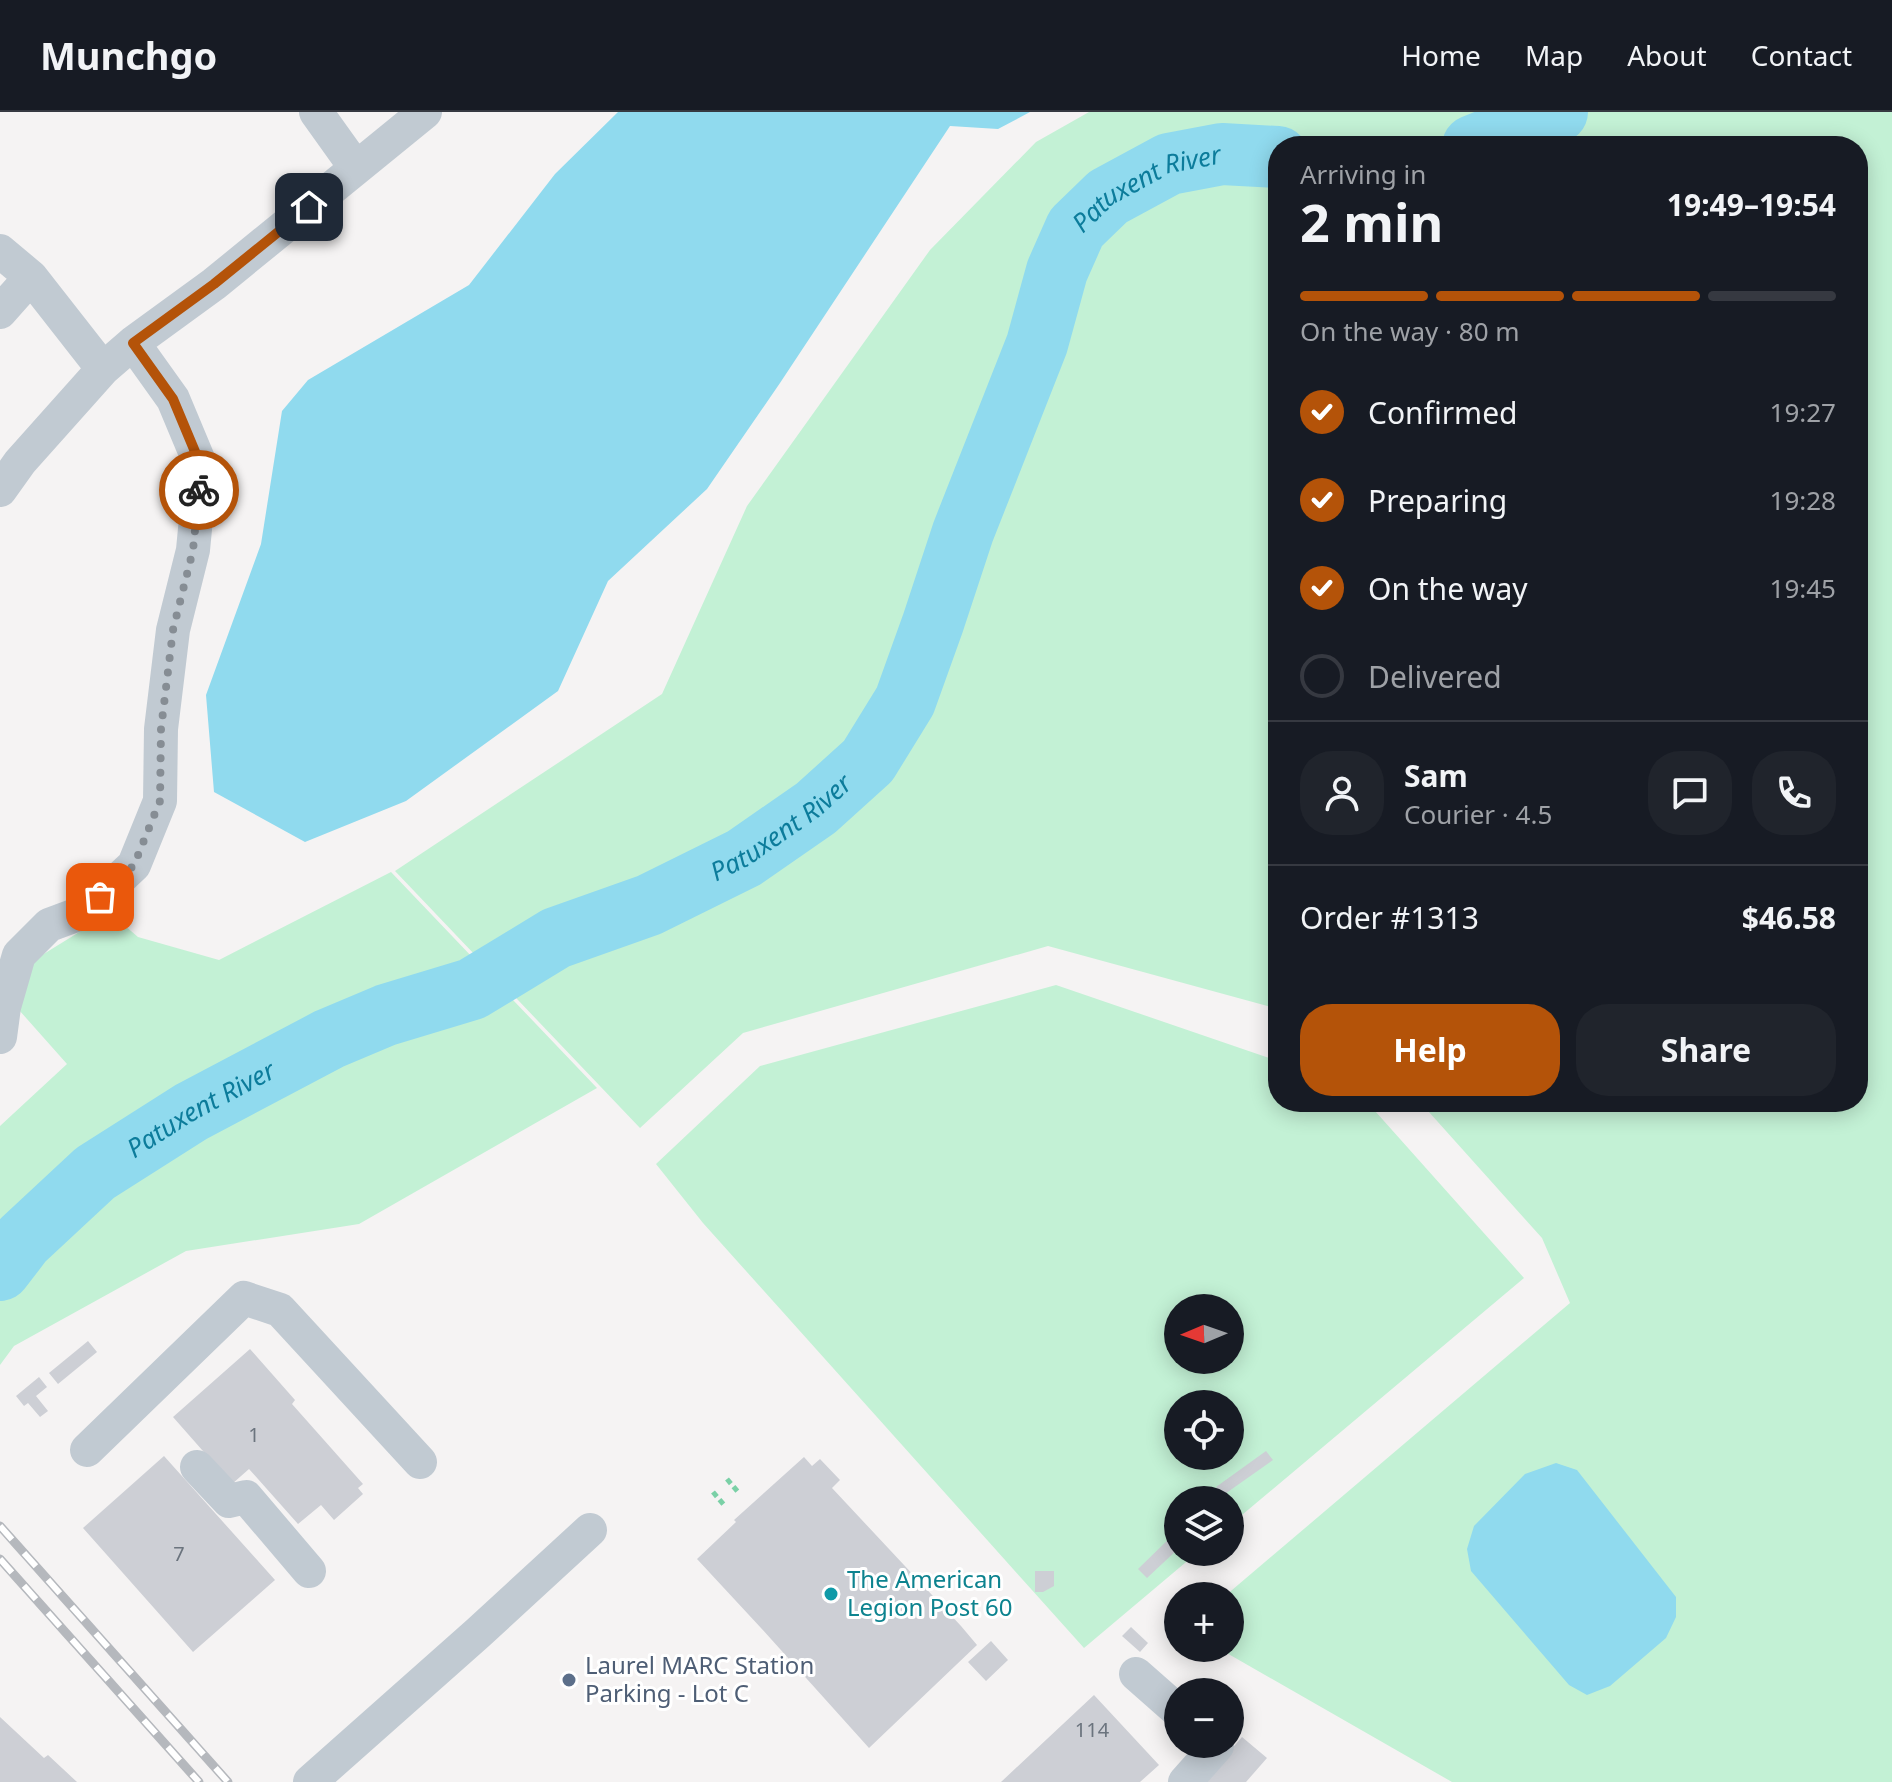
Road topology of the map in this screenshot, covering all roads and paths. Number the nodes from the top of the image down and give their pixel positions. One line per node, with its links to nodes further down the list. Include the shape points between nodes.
1 (316, 112): 3 (street)
2 (425, 112): 3 (street)
3 (356, 168): 7 (street)
4 (0, 251): 5 (street)
5 (31, 277): 6 (street); 8 (street)
6 (0, 312)
7 (133, 343): 8 (street); 10 (street, via 173,399 201,466 193,550 173,630 161,729 160,801 134,865 84,912 49,925 19,955)
8 (103, 369): 9 (street)
9 (0, 490)
10 (0, 1037)
11 (87, 1450): 12 (street, via 244,1298 280,1310)
12 (420, 1462)
13 (197, 1467): 19 (street, via 229,1501 246,1497)
14 (727, 1479): 16 (path)
15 (713, 1492): 17 (path)
16 (738, 1492)
17 (724, 1505)
18 (590, 1530): 23 (street)
19 (309, 1571)
20 (1136, 1674): 21 (street)
21 (1164, 1699)
22 (1206, 1758): 24 (street)
23 (317, 1780)
24 (1185, 1782)

